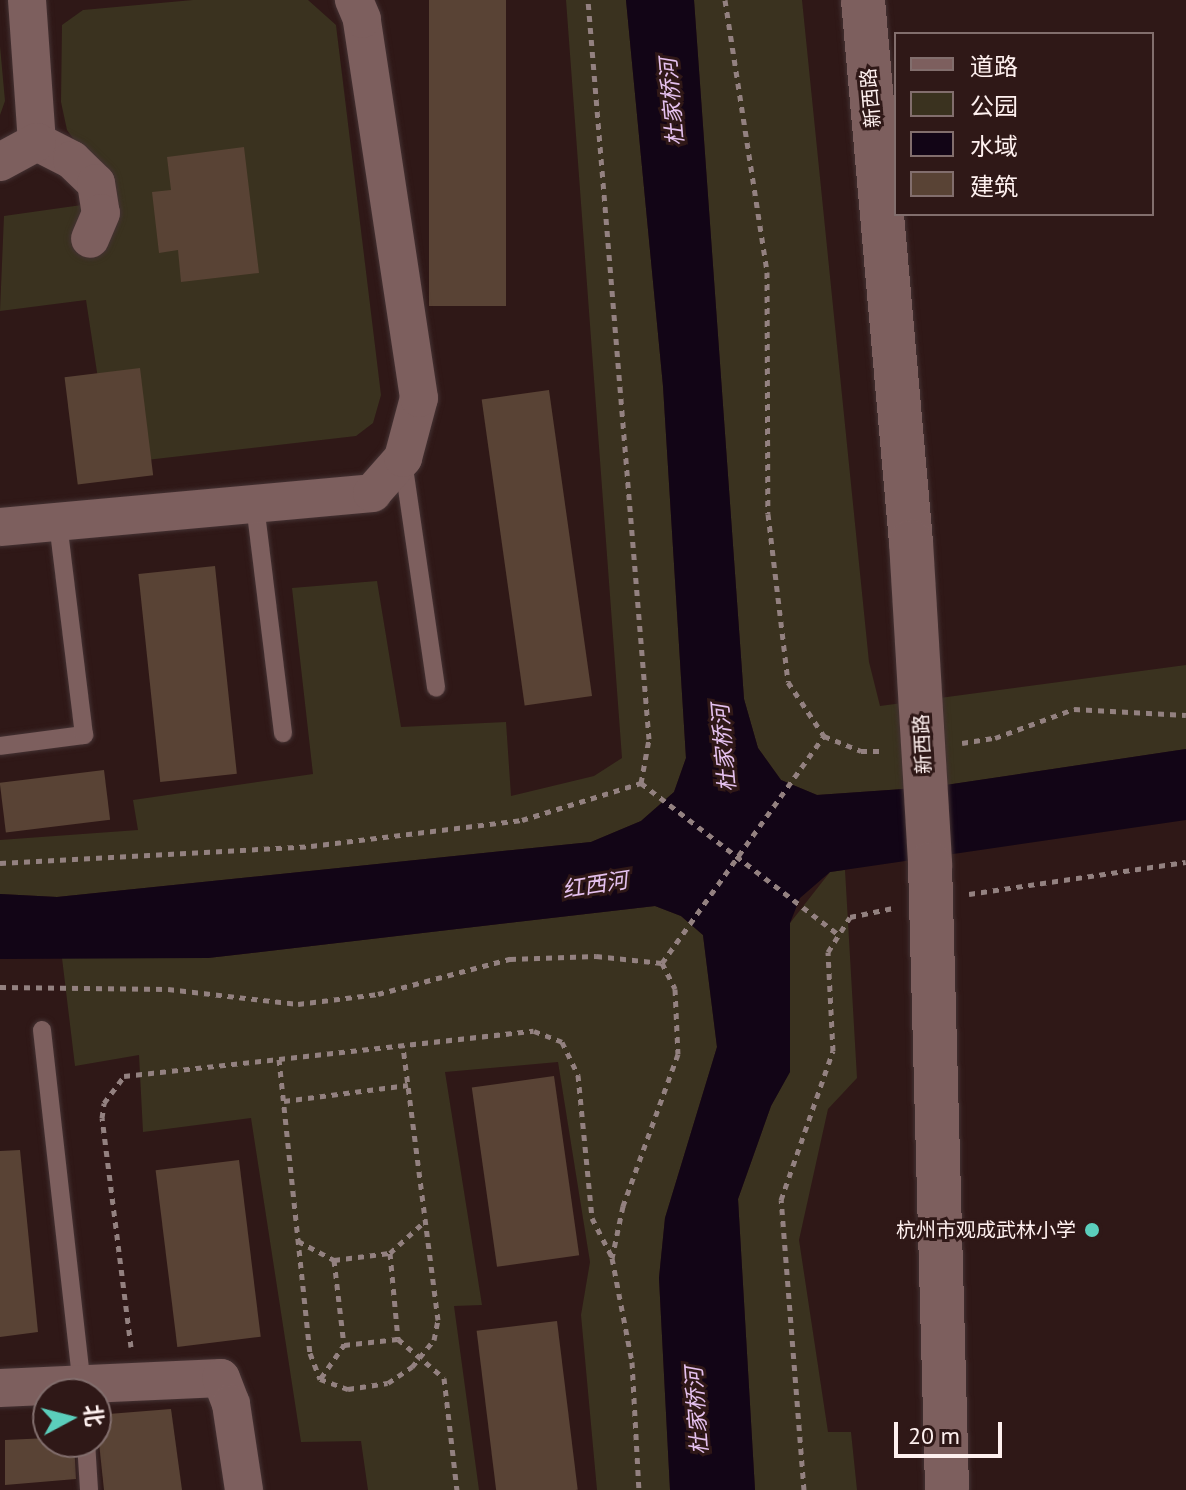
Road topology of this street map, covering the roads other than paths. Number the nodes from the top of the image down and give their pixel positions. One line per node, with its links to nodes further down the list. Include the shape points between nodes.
1 (27, 0): 4 (street)
2 (354, 0): 7 (street, via 362,19 419,398)
3 (863, 0): 22 (street, 新西路, via 911,542 931,882)
4 (37, 142): 5 (street); 6 (street, via 72,160 96,183 101,213)
5 (0, 162)
6 (90, 239)
7 (403, 458): 8 (street, via 372,493); 11 (lane)
8 (255, 505): 9 (street); 12 (lane)
9 (58, 522): 10 (street); 13 (lane, via 84,735)
10 (0, 527)
11 (436, 688)
12 (283, 733)
13 (0, 746)
14 (42, 1030): 15 (lane)
15 (81, 1378)
16 (112, 1383): 21 (street, via 221,1378 231,1404)
17 (0, 1388): 18 (street)
18 (32, 1388)
19 (87, 1458): 20 (lane)
20 (89, 1490)
21 (244, 1490)
22 (947, 1490)

